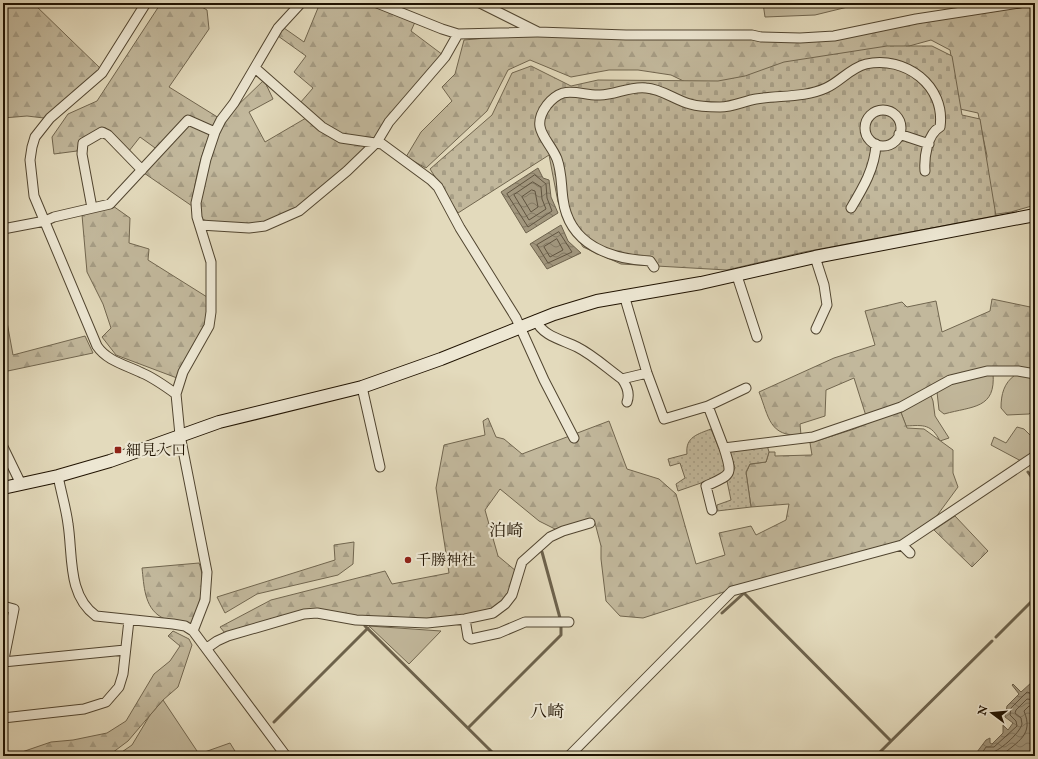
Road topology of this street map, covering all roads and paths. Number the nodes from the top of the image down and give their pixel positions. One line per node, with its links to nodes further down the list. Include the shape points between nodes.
1 (146, 3): 19 (street, via 102,73 50,118 35,137 30,160 34,196)
2 (301, 3): 8 (street, via 278,28)
3 (377, 3): 7 (street)
4 (480, 3): 6 (street)
5 (1020, 3): 6 (street, via 916,19 834,36 762,38 752,35)
6 (538, 32): 7 (street)
7 (458, 34): 11 (street, via 445,57 389,122)
8 (256, 68): 9 (street); 11 (street, via 333,135 349,140)
9 (215, 132): 14 (street, via 188,120); 20 (street, via 196,203)
10 (899, 134): 12 (street, via 892,143); 12 (street, via 900,122 893,113 877,111 868,118 865,129 870,140); 13 (street)
11 (377, 142): 20 (street, via 299,211 281,220 249,228); 27 (street, via 438,187)
12 (876, 144): 17 (street, via 868,179)
13 (928, 144): 15 (street); 23 (street, via 934,132 940,127 937,97 925,80 916,73 906,67 887,63 858,67 826,88 794,96 756,99 730,106 690,104 647,88 625,89 602,96 569,92 554,97 544,110 540,127 542,136 556,158 562,180 563,203 572,224 584,240 603,253 625,259 650,261)
14 (142, 170): 16 (street, via 110,204); 16 (street, via 102,132 84,143 82,154)
15 (925, 171)
16 (92, 208): 19 (street)
17 (851, 208)
18 (1035, 215): 22 (street)
19 (45, 221): 21 (street); 35 (street, via 101,351)
20 (200, 224): 35 (street, via 211,262 211,312 207,330 183,372)
21 (3, 229)
22 (815, 257): 24 (street); 28 (street, via 827,305)
23 (654, 267)
24 (737, 276): 25 (street); 29 (street)
25 (624, 295): 26 (street, via 597,300); 30 (street)
26 (536, 320): 27 (street); 32 (street, via 539,327 557,339 577,347)
27 (520, 327): 33 (street); 39 (street)
28 (816, 329)
29 (757, 337)
30 (647, 373): 32 (street); 37 (street, via 664,419)
31 (1035, 374): 41 (street, via 987,371 950,380 901,407 813,437)
32 (622, 379): 36 (street, via 629,397)
33 (362, 387): 38 (street, via 226,420); 43 (street)
34 (746, 388): 37 (street)
35 (176, 394): 38 (street)
36 (627, 402)
37 (708, 406): 41 (street)
38 (180, 435): 44 (street, via 110,461); 55 (street, via 206,572 205,600)
39 (574, 438)
40 (3, 448): 45 (street)
41 (724, 448): 47 (street, via 731,468 726,477 706,486)
42 (1035, 456): 49 (street)
43 (380, 467)
44 (58, 476): 45 (street); 53 (street, via 68,524 75,587 81,600 88,611 96,616)
45 (22, 484): 46 (street)
46 (3, 488)
47 (712, 510)
48 (590, 523): 52 (street, via 550,537 522,562 512,595 504,604 493,613)
49 (902, 545): 50 (street); 61 (street, via 732,591)
50 (910, 553)
51 (3, 606): 58 (street, via 14,608)
52 (465, 619): 54 (street, via 468,637 471,639 500,633 525,622); 56 (street, via 427,623 356,620 317,613 304,614 228,636)
53 (129, 620): 55 (street, via 185,626); 57 (street)
54 (570, 622)
55 (193, 631): 56 (street)
56 (207, 648): 60 (street)
57 (125, 650): 58 (street); 59 (street, via 119,687 106,702 84,709)
58 (3, 663)
59 (3, 718)
60 (286, 756)
61 (568, 756)

